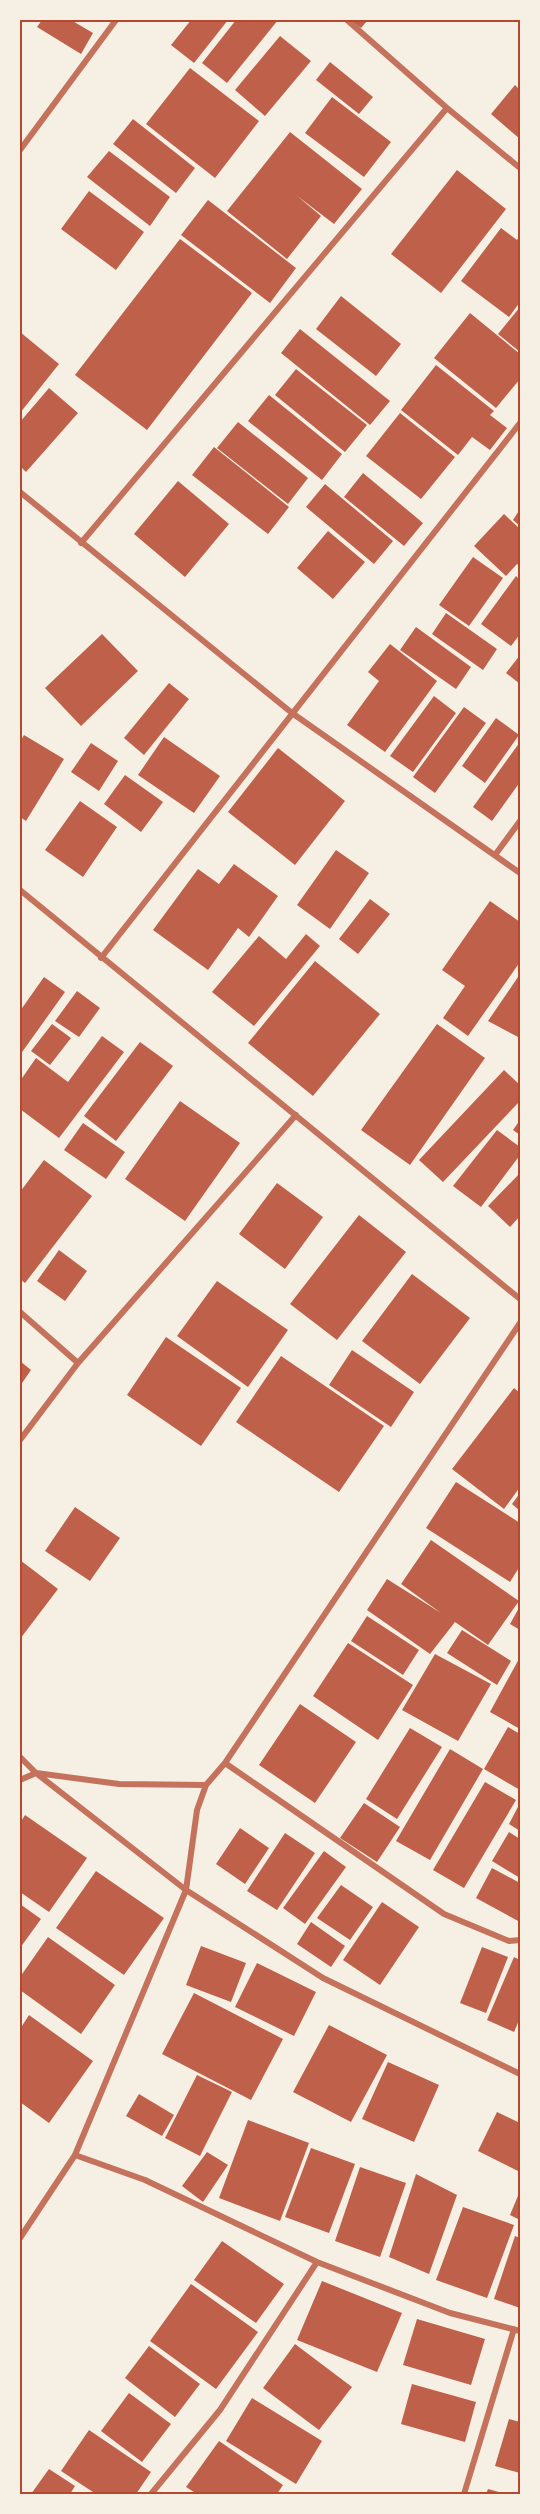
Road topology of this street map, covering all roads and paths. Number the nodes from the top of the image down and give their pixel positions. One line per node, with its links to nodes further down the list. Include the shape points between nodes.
1 (116, 20): 4 (street)
2 (347, 20): 3 (street)
3 (447, 108): 5 (street); 8 (street)
4 (20, 150)
5 (520, 168)
6 (520, 423): 9 (street)
7 (20, 492): 8 (street)
8 (81, 543): 9 (street)
9 (292, 713): 11 (street); 14 (street)
10 (520, 821): 11 (street)
11 (495, 855): 12 (street)
12 (520, 873)
13 (20, 890): 14 (street)
14 (101, 958): 15 (street)
15 (296, 1115): 16 (street); 19 (street)
16 (520, 1299)
17 (20, 1312): 19 (street)
18 (520, 1323): 22 (street)
19 (78, 1363): 20 (street)
20 (20, 1440)
21 (20, 1757): 23 (street)
22 (225, 1763): 25 (street); 27 (street, via 444,1914 509,1941)
23 (36, 1773): 24 (street); 25 (street, via 119,1784); 26 (street)
24 (20, 1780)
25 (206, 1785): 26 (street, via 197,1810)
26 (186, 1890): 28 (street, via 323,1978); 29 (street)
27 (520, 1940)
28 (520, 2074)
29 (75, 2155): 30 (street); 31 (street, via 145,2180)
30 (20, 2238)
31 (317, 2262): 32 (street, via 450,2313); 33 (street, via 220,2410)
32 (517, 2330): 34 (street)
33 (151, 2494)
34 (464, 2494)

